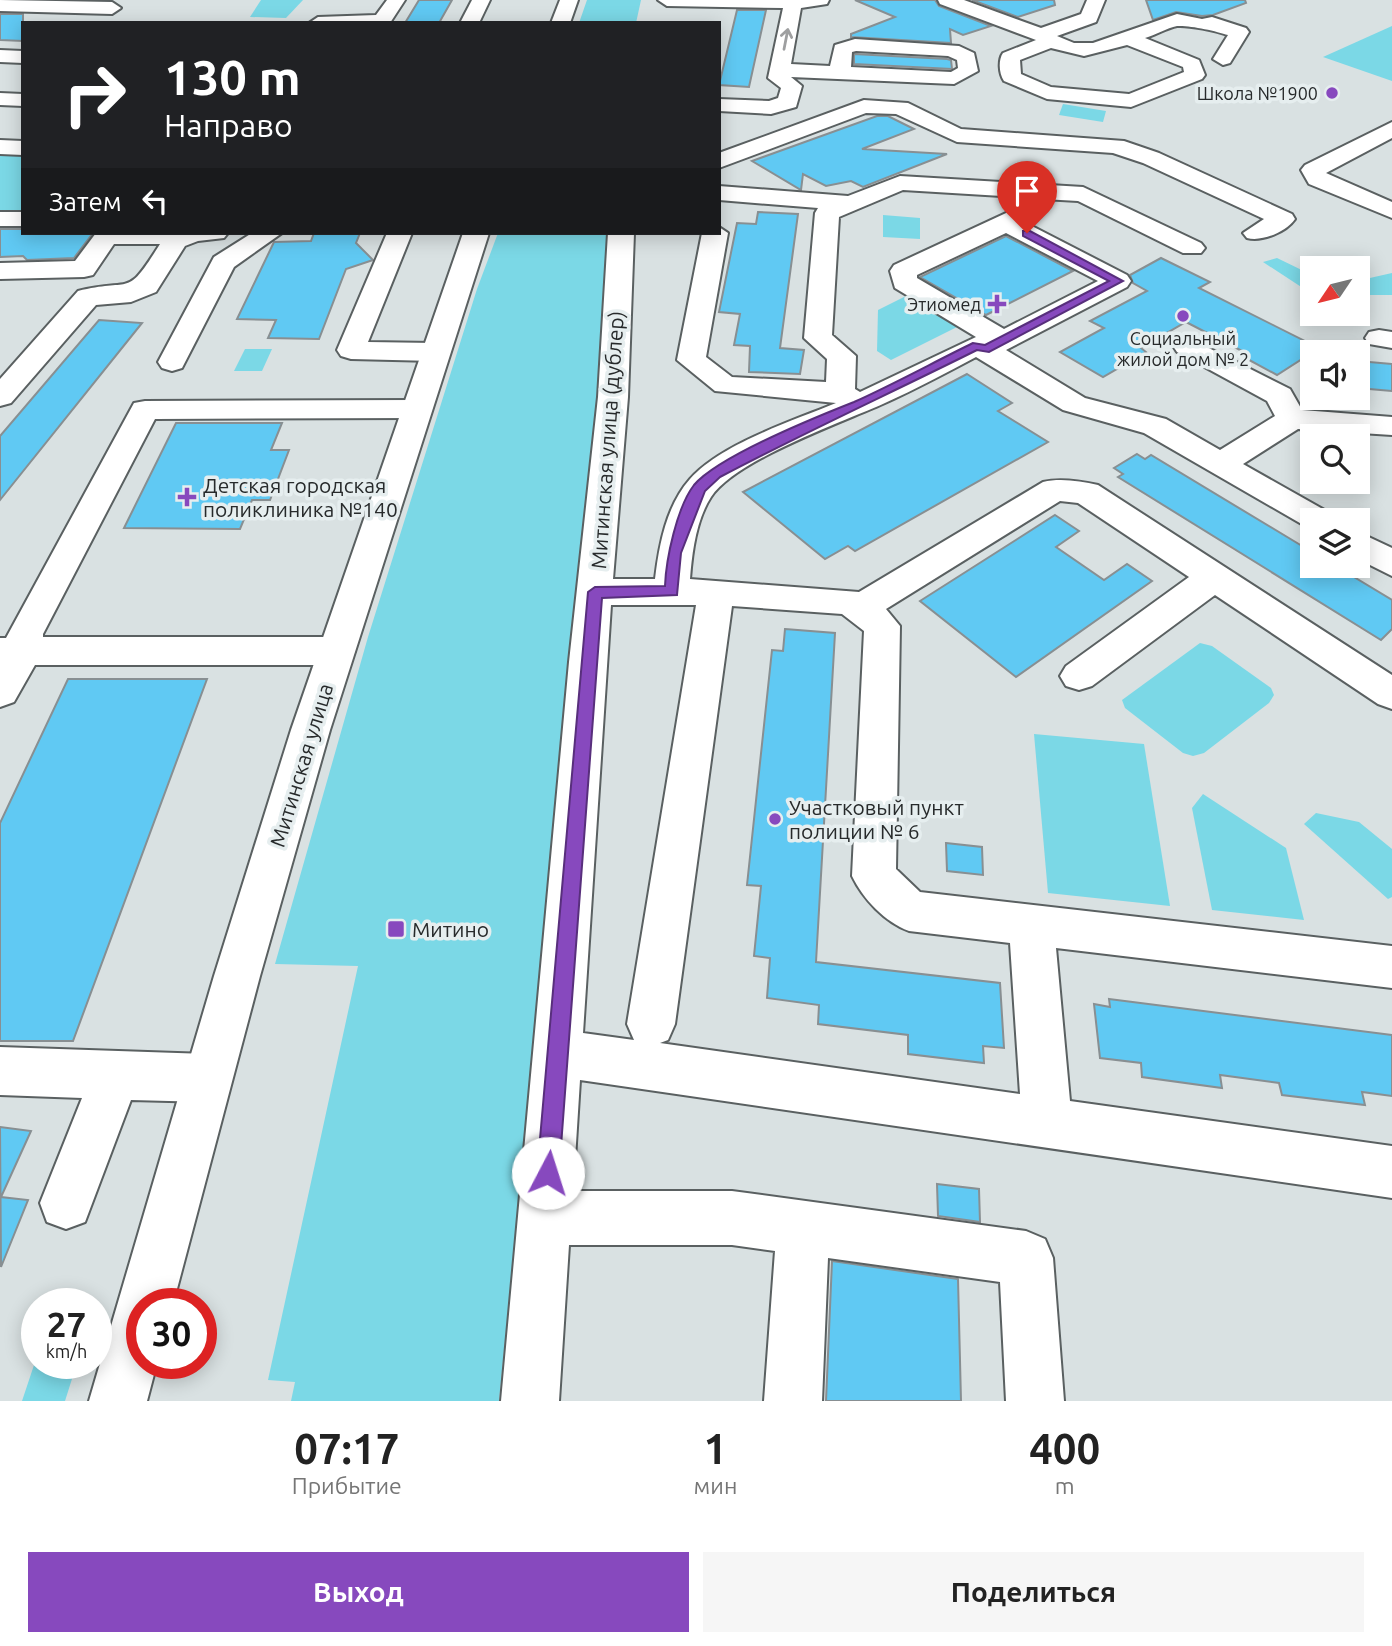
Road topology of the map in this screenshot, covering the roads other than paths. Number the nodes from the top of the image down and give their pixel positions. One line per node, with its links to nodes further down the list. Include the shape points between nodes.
1 (396, 0): 15 (street)
2 (481, 0): 16 (street)
3 (569, 0): 17 (street)
4 (667, 0): 8 (street)
5 (820, 0): 9 (street)
6 (947, 0): 20 (street)
7 (1096, 0): 20 (street, via 1089,19)
8 (715, 1): 9 (street); 18 (street)
9 (793, 3): 26 (street, one-way to 9)
10 (0, 5): 11 (street)
11 (114, 10): 14 (street)
12 (0, 20): 13 (street)
13 (48, 21)
14 (97, 21)
15 (382, 21)
16 (470, 21)
17 (561, 21)
18 (710, 21)
19 (1202, 25): 21 (street, via 1177,20); 22 (street); 25 (street, via 1212,23 1239,32)
20 (1046, 38): 21 (street, via 1072,50 1092,51); 21 (street, via 1010,57 1012,77 1047,93 1131,101 1195,75 1192,64)
21 (1127, 38)
22 (1189, 45)
23 (0, 56): 24 (street)
24 (21, 57)
25 (1223, 59)
26 (780, 70): 27 (street); 32 (street, via 778,79 792,86 788,102 771,108)
27 (840, 73): 27 (street, via 954,78 968,71 967,57 953,50 855,45 842,49)
28 (0, 79): 29 (street)
29 (21, 80)
30 (0, 99): 31 (street)
31 (21, 100)
32 (721, 105)
33 (1392, 130): 40 (street, via 1313,170 1317,179)
34 (0, 147): 35 (street)
35 (21, 148)
36 (721, 160): 44 (street, via 864,106 880,105 900,108 957,135 1106,144 1138,153 1283,219)
37 (1030, 191): 39 (street, via 900,183); 43 (street, via 1031,210); 53 (street, via 1083,194)
38 (721, 198): 39 (street)
39 (850, 203): 62 (street, via 827,213 818,338 842,356)
40 (1392, 211)
41 (0, 219): 42 (street)
42 (21, 219)
43 (1007, 223): 55 (street, via 902,271 904,282); 55 (street, via 1118,281)
44 (1256, 233)
45 (198, 235): 50 (street)
46 (266, 235): 60 (street, via 223,263)
47 (475, 235): 57 (street, Митинская улица)
48 (621, 235): 71 (street, Митинская улица (дублер))
49 (715, 235): 62 (street, via 691,360 725,385)
50 (181, 237): 52 (street); 58 (street, via 148,286 131,294 88,297)
51 (398, 237): 57 (street, via 351,350)
52 (102, 238): 54 (street, via 84,269)
53 (1192, 248)
54 (0, 271)
55 (994, 345): 62 (street, via 977,345); 66 (street, via 1074,404 1155,426)
56 (1187, 346): 64 (street, via 1279,395)
57 (434, 352): 63 (street, Митинская улица)
58 (37, 355): 59 (street); 61 (street)
59 (0, 356)
60 (172, 362)
61 (0, 397)
62 (849, 398): 72 (street, via 828,415 715,474 699,489 674,553)
63 (416, 409): 75 (street, Митинская улица); 76 (street, via 145,410)
64 (1292, 419): 65 (street); 66 (street)
65 (1392, 426)
66 (1220, 464): 67 (street)
67 (1300, 511)
68 (1370, 551): 69 (street)
69 (1392, 564)
70 (1214, 577): 74 (street, via 1086,493 1054,490); 77 (street); 79 (street)
71 (595, 592): 72 (street); 83 (street, Митинская улица (дублер))
72 (672, 592): 73 (street)
73 (716, 593): 74 (street, via 848,602); 82 (street)
74 (861, 608): 80 (street, via 882,626 874,876 909,911)
75 (336, 651): 76 (street); 86 (street, Митинская улица)
76 (12, 652): 78 (street)
77 (1079, 676)
78 (0, 692)
79 (1392, 694)
80 (1031, 925): 81 (street); 87 (street)
81 (1392, 967)
82 (651, 1024)
83 (558, 1053): 87 (street); 90 (street, Митинская улица (дублер))
84 (0, 1071): 85 (street)
85 (116, 1075): 86 (street); 89 (street)
86 (207, 1078): 92 (street, Митинская улица)
87 (1047, 1123): 88 (street)
88 (1392, 1172)
89 (66, 1203)
90 (545, 1218): 91 (street, via 732,1218); 95 (street, Митинская улица (дублер))
91 (803, 1228): 96 (street); 97 (street, via 1026,1258)
92 (149, 1288)
93 (126, 1372): 94 (street)
94 (118, 1401)
95 (530, 1401)
96 (793, 1401)
97 (1035, 1401)

